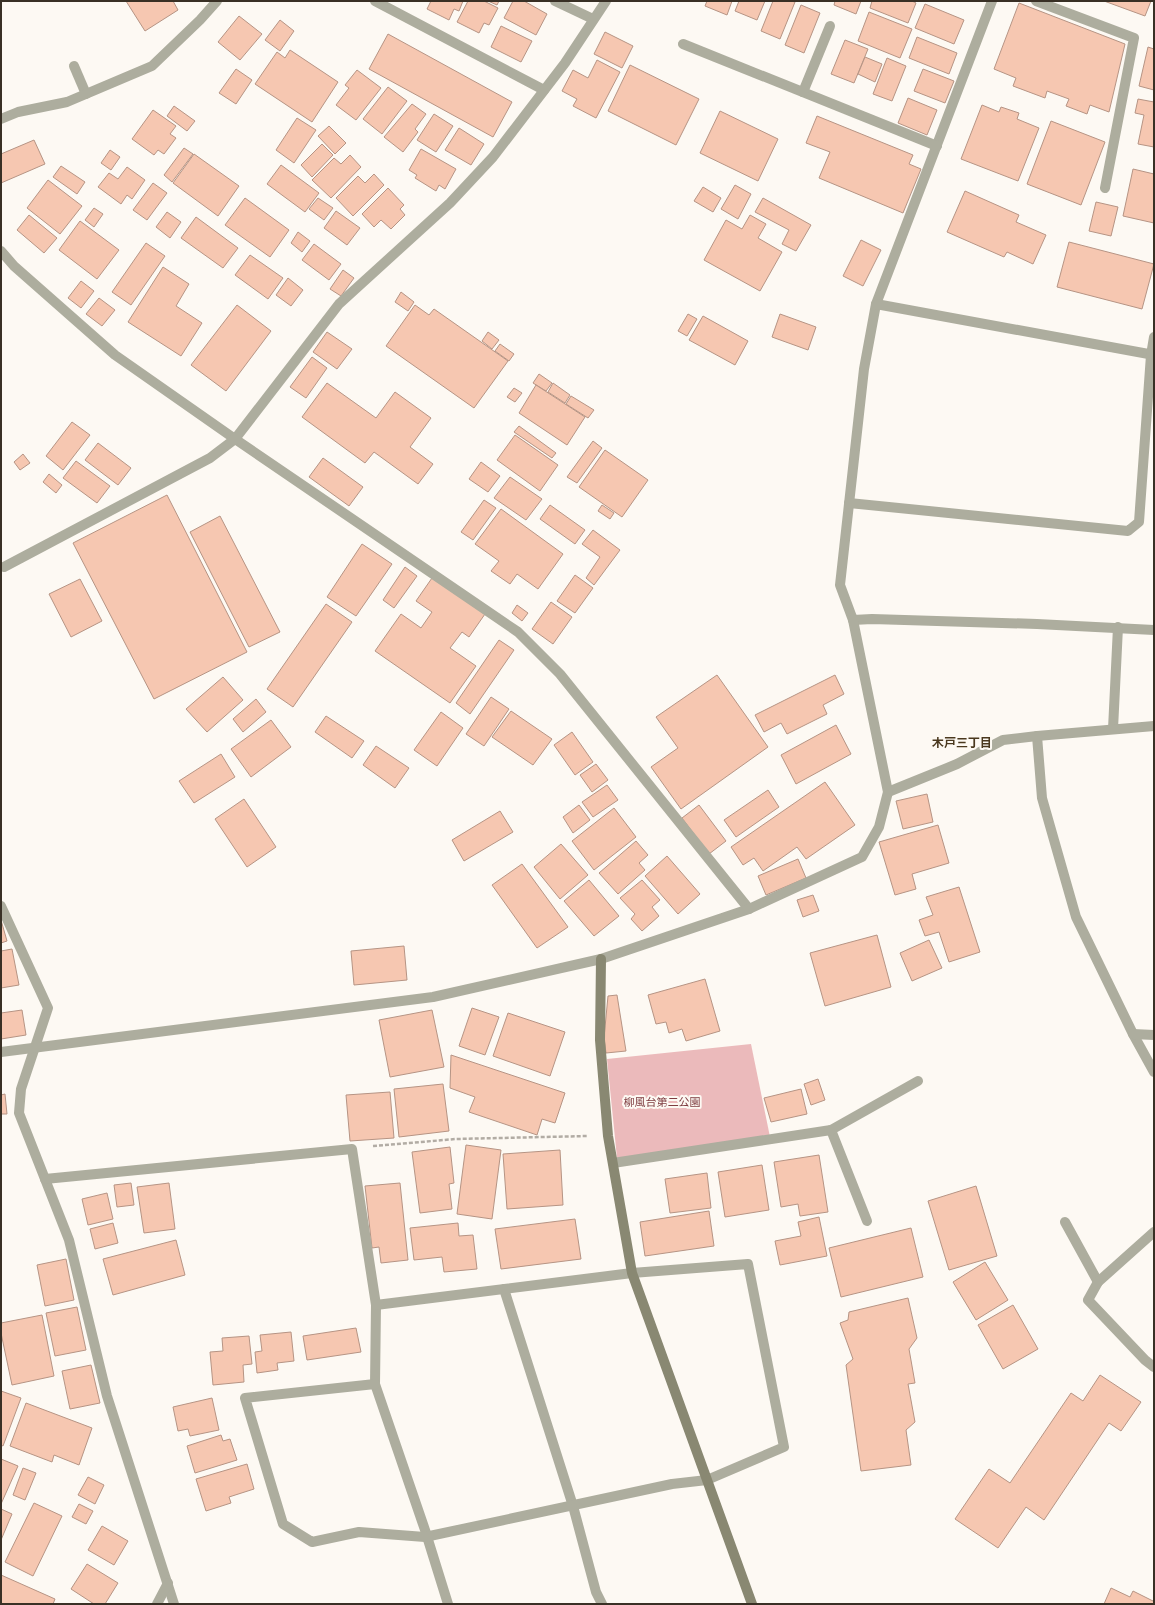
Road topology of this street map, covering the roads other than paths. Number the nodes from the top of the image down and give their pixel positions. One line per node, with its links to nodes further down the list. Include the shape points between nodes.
1 (375, 1): 11 (street)
2 (555, 1): 7 (street)
3 (606, 1): 7 (street)
4 (992, 1): 15 (street)
5 (1036, 1): 16 (street, via 1134,38)
6 (212, 3): 13 (street, via 200,20 152,66)
7 (593, 19): 11 (street)
8 (830, 26): 12 (street)
9 (683, 44): 12 (street)
10 (74, 66): 13 (street)
11 (544, 90): 21 (street, via 493,157 450,203 339,304)
12 (803, 92): 15 (street)
13 (86, 94): 14 (street, via 67,102 18,112)
14 (1, 119)
15 (937, 146): 18 (street)
16 (1105, 188)
17 (1, 251): 21 (street, via 14,266 115,355)
18 (876, 304): 20 (street); 22 (street, via 864,369)
19 (1154, 337): 20 (street)
20 (1153, 355): 22 (street, via 1139,522 1128,531)
21 (235, 439): 23 (street, via 210,458); 32 (street, via 518,632 560,674)
22 (850, 503): 24 (street, via 840,584)
23 (4, 567)
24 (853, 620): 25 (street); 30 (street)
25 (1118, 627): 26 (street); 28 (street)
26 (1154, 630)
27 (1154, 726): 28 (street)
28 (1113, 729): 29 (street)
29 (1037, 736): 30 (street, via 1003,740 957,764); 34 (street, via 1042,798 1076,917)
30 (888, 792): 32 (street, via 879,827 862,857)
31 (1, 906): 36 (street, via 48,1008)
32 (749, 909): 33 (street)
33 (601, 959): 36 (street, via 433,997); 41 (street, via 600,1040 608,1136)
34 (1133, 1034): 35 (street); 38 (street)
35 (1154, 1035)
36 (35, 1048): 37 (street); 42 (street, via 21,1090 19,1113)
37 (1, 1052)
38 (1154, 1072)
39 (918, 1081): 40 (street)
40 (831, 1130): 41 (street); 43 (street)
41 (613, 1163): 46 (street)
42 (45, 1179): 49 (street, via 352,1148); 55 (street, via 69,1240 107,1396)
43 (867, 1221)
44 (1065, 1222): 47 (street)
45 (1154, 1232): 47 (street)
46 (632, 1273): 48 (street); 52 (street); 52 (street, via 748,1264 784,1447)
47 (1098, 1282): 50 (street, via 1088,1300)
48 (504, 1289): 49 (street); 53 (street)
49 (376, 1305): 51 (street)
50 (1154, 1367)
51 (375, 1384): 54 (street); 54 (street, via 245,1398 283,1524 312,1542 359,1532)
52 (707, 1480): 53 (street, via 672,1484); 60 (street)
53 (573, 1506): 54 (street); 59 (street, via 596,1592)
54 (427, 1536): 58 (street)
55 (168, 1584): 56 (street); 57 (street)
56 (157, 1604)
57 (174, 1604)
58 (448, 1604)
59 (602, 1604)
60 (752, 1604)

